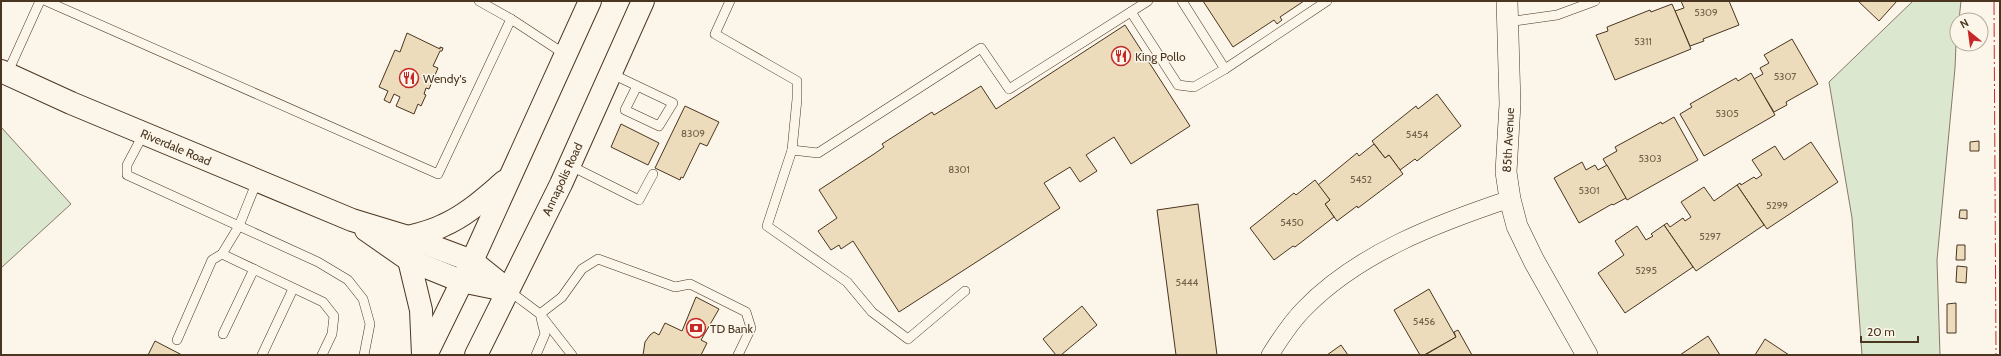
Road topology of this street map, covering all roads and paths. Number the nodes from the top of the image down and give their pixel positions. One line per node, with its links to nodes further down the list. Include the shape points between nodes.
1 (40, 1): 17 (lane)
2 (46, 1): 13 (lane, via 438,174)
3 (479, 1): 13 (lane)
4 (590, 1): 15 (main road)
5 (643, 1): 18 (main road, Annapolis Road)
6 (730, 1): 21 (lane, via 715,34 797,81)
7 (1148, 1): 12 (lane)
8 (1182, 1): 16 (lane)
9 (1327, 1): 16 (lane)
10 (1507, 1): 14 (street, 85th Avenue)
11 (1595, 1): 14 (lane, via 1557,15)
12 (1131, 12): 16 (lane, via 1178,85 1194,87); 21 (lane, via 1009,89 981,48 818,153)
13 (511, 19): 15 (lane)
14 (1507, 22): 26 (street, 85th Avenue, via 1510,104 1506,172)
15 (566, 55): 24 (main road)
16 (1226, 69)
17 (4, 72): 20 (main road, Riverdale Road)
18 (610, 73): 19 (lane); 22 (main road, Annapolis Road)
19 (637, 86): 19 (lane, via 673,103 659,126 625,110)
20 (144, 134): 25 (main road, Riverdale Road); 28 (lane, via 127,165 127,175)
21 (792, 150): 37 (lane, via 767,226 847,282 872,312 908,339)
22 (569, 166): 23 (lane, via 639,200); 36 (main road, Annapolis Road)
23 (652, 174)
24 (511, 176): 29 (main road, via 479,203 444,226); 32 (main road)
25 (257, 181): 27 (main road, Riverdale Road); 28 (lane)
26 (1510, 199): 50 (street, via 1419,234 1342,276 1304,309); 51 (street, 85th Avenue, via 1517,226 1534,261)
27 (352, 220): 29 (main road, Riverdale Road); 31 (main road, Riverdale Road)
28 (238, 226): 30 (lane); 43 (lane, via 318,262 348,280 363,299 370,324)
29 (408, 237): 32 (main road, Riverdale Road)
30 (222, 254): 33 (lane); 40 (lane, via 212,260)
31 (409, 260): 34 (main road, Riverdale Road); 44 (main road, via 421,310)
32 (472, 261): 34 (main road); 36 (main road, Riverdale Road)
33 (254, 269): 35 (lane); 39 (lane)
34 (462, 282): 36 (main road, Riverdale Road); 45 (main road)
35 (293, 289): 41 (lane); 42 (lane, via 322,302 334,316 332,334)
36 (508, 290): 38 (lane); 46 (main road, Annapolis Road)
37 (965, 291)
38 (540, 314): 47 (lane, via 545,334); 48 (lane); 49 (lane, via 562,297 582,269 598,259 675,287 690,284 746,312 751,328)
39 (223, 334)
40 (177, 340)
41 (262, 355)
42 (322, 355)
43 (364, 355)
44 (423, 355)
45 (426, 355)
46 (476, 355)
47 (536, 355)
48 (572, 355)
49 (738, 355)
50 (1270, 355)
51 (1587, 355)

